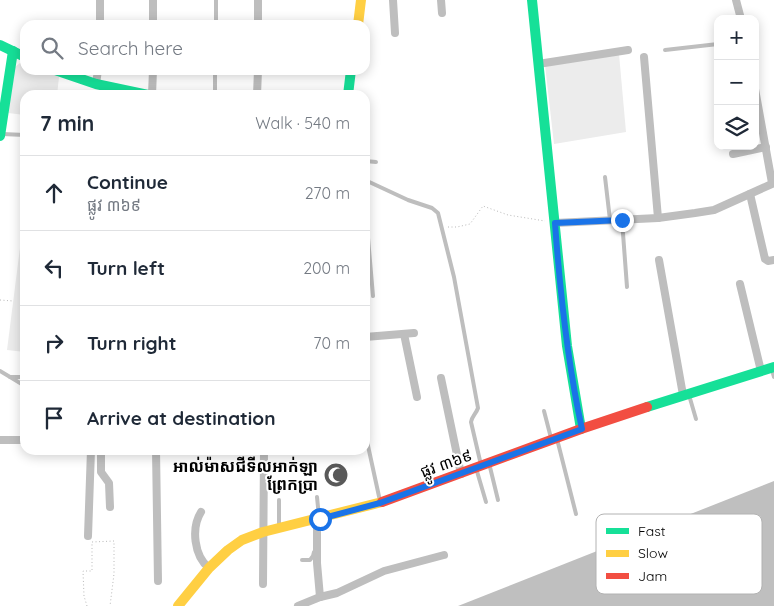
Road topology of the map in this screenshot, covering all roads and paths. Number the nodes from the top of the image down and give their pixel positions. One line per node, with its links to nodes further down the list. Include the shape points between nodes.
1 (100, 0): 12 (street)
2 (153, 0): 13 (street)
3 (216, 0): 14 (lane)
4 (258, 0): 15 (street)
5 (361, 0): 16 (street)
6 (393, 0): 17 (street)
7 (441, 0): 10 (street)
8 (532, 0): 25 (street)
9 (736, 0): 11 (street)
10 (442, 14)
11 (739, 15)
12 (100, 20)
13 (153, 20)
14 (216, 20)
15 (258, 20)
16 (359, 20)
17 (395, 33)
18 (714, 44): 21 (lane)
19 (0, 45): 22 (street)
20 (628, 50): 25 (street)
21 (665, 50)
22 (13, 51): 23 (street); 39 (street)
23 (20, 54)
24 (644, 56): 49 (street)
25 (538, 64): 52 (street)
26 (70, 75): 32 (street)
27 (97, 75): 32 (street)
28 (152, 75): 34 (street)
29 (215, 75): 35 (lane)
30 (258, 75): 36 (street)
31 (350, 75): 37 (street)
32 (96, 84): 33 (street)
33 (124, 90)
34 (152, 90)
35 (215, 90)
36 (257, 90)
37 (349, 90)
38 (758, 105): 41 (street)
39 (0, 135): 40 (lane)
40 (20, 135)
41 (766, 147): 42 (street); 47 (street)
42 (733, 154)
43 (370, 161): 44 (lane)
44 (376, 162)
45 (605, 177): 50 (lane)
46 (370, 182): 53 (lane, via 436,210)
47 (773, 183): 48 (street)
48 (750, 194): 49 (street, via 714,210); 55 (street, via 765,259)
49 (658, 218): 51 (street)
50 (610, 220): 51 (street); 52 (street)
51 (622, 220): 58 (lane)
52 (555, 223): 53 (path, via 508,215 483,206 470,224); 75 (street, via 567,346)
53 (442, 227): 84 (lane, via 478,408 471,422)
54 (659, 260): 71 (street)
55 (774, 260)
56 (370, 261): 59 (lane)
57 (740, 284): 66 (street)
58 (627, 287)
59 (373, 296)
60 (0, 300): 61 (path)
61 (13, 302)
62 (414, 333): 63 (street)
63 (404, 334): 64 (street); 72 (street)
64 (370, 336)
65 (0, 371): 67 (lane)
66 (770, 371): 71 (street, ផ្លូវ ៣៦៩)
67 (8, 377): 68 (lane); 70 (lane)
68 (20, 377)
69 (441, 378): 85 (street)
70 (20, 383)
71 (686, 394): 74 (lane); 75 (street, ផ្លូវ ៣៦៩)
72 (417, 397)
73 (544, 411): 76 (lane)
74 (696, 419)
75 (582, 429): 76 (street, ផ្លូវ ៣៦៩)
76 (554, 439): 84 (street, ផ្លូវ ៣៦៩); 93 (lane)
77 (0, 440): 78 (street)
78 (20, 440)
79 (91, 455): 97 (street)
80 (101, 455): 91 (street, via 101,472 109,484)
81 (156, 455): 101 (street)
82 (264, 455): 96 (street)
83 (370, 455): 90 (lane)
84 (482, 466): 85 (street, ផ្លូវ ៣៦៩); 88 (lane); 89 (lane)
85 (461, 474): 90 (street, ផ្លូវ ៣៦៩)
86 (317, 498): 94 (lane)
87 (279, 500): 95 (lane)
88 (498, 500)
89 (486, 502)
90 (380, 503): 94 (street, ផ្លូវ ៣៦៩)
91 (110, 507)
92 (201, 512): 100 (street, via 196,519 195,536 200,557)
93 (576, 514)
94 (317, 520): 95 (street, ផ្លូវ ៣៦៩); 99 (lane, via 313,556 310,560); 103 (street)
95 (279, 528): 96 (street, ផ្លូវ ៣៦៩)
96 (263, 532): 100 (street, ផ្លូវ ៣៦៩, via 242,540); 102 (street)
97 (88, 536)
98 (444, 555): 103 (street, via 384,571 337,593)
99 (302, 560)
100 (209, 568): 106 (street, ផ្លូវ ៣៦៩)
101 (158, 581)
102 (264, 584)
103 (320, 597): 107 (street)
104 (87, 606): 105 (path, via 83,571 92,570 92,542 114,541)
105 (110, 606)
106 (178, 606)
107 (298, 606)

